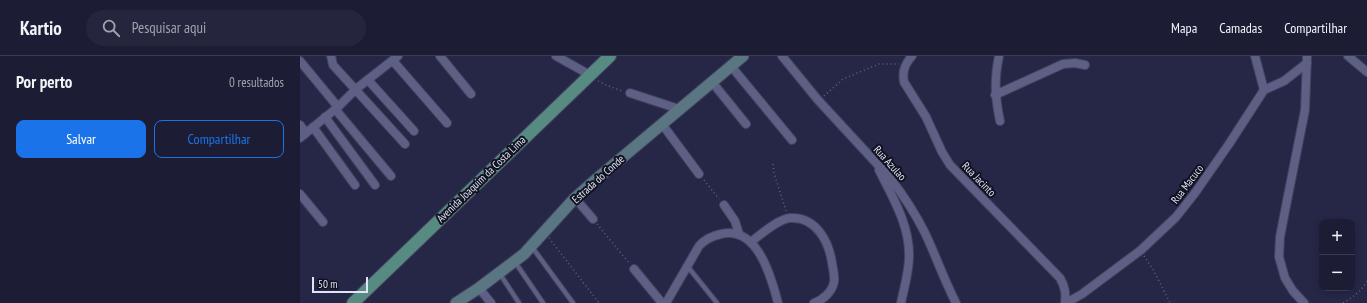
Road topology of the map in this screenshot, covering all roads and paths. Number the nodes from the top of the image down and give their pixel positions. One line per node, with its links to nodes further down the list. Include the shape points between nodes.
1 (331, 56): 21 (street, via 334,65)
2 (440, 56): 24 (street)
3 (556, 56): 18 (street)
4 (610, 56): 18 (main road, Avenida Joaquim da Costa Lima)
5 (743, 56): 16 (street, Estrada do Conde)
6 (782, 56): 26 (street, Rua Azulao)
7 (912, 56): 14 (street)
8 (999, 56): 25 (street)
9 (1255, 56): 22 (street)
10 (1348, 56): 17 (street)
11 (395, 58): 19 (street); 31 (street)
12 (1307, 60): 22 (street, via 1284,81); 78 (street, via 1305,110 1280,237 1279,257 1285,278)
13 (300, 61): 27 (street)
14 (905, 64): 26 (path, via 879,64 843,79); 76 (street, Rua Jacinto, via 902,76 904,82 926,117 950,165 1060,278 1066,293)
15 (1085, 65): 25 (street, via 1064,64)
16 (731, 66): 20 (street, Estrada do Conde); 37 (street)
17 (1367, 72)
18 (590, 75): 23 (path, via 606,85); 62 (main road, Avenida Joaquim da Costa Lima)
19 (368, 80): 21 (street); 35 (street)
20 (712, 82): 28 (street, Estrada do Conde); 33 (street)
21 (356, 89): 27 (street); 38 (street)
22 (1264, 90): 55 (street, Rua Macuco, via 1195,193 1176,216)
23 (630, 93): 28 (street)
24 (471, 94)
25 (995, 95): 30 (street)
26 (818, 100): 40 (street, Rua Azulao)
27 (336, 108): 29 (street); 42 (street)
28 (679, 109): 32 (street, Estrada do Conde)
29 (325, 117): 36 (street); 44 (street)
30 (1000, 121)
31 (447, 123)
32 (662, 124): 41 (street); 46 (street, Estrada do Conde)
33 (746, 124)
34 (300, 125): 36 (street)
35 (414, 131)
36 (306, 133): 43 (street)
37 (792, 140)
38 (405, 144)
39 (773, 164): 48 (path)
40 (876, 164): 74 (street, via 902,218 907,235 909,257); 75 (street, Rua Azulao, via 912,208)
41 (699, 174): 47 (path)
42 (391, 176)
43 (355, 185)
44 (375, 185)
45 (300, 194): 50 (street)
46 (575, 198): 49 (street); 51 (street, Estrada do Conde)
47 (724, 205): 52 (street)
48 (788, 218): 53 (street); 73 (street, via 798,218 817,228 830,251 834,282 826,297)
49 (593, 219): 58 (path)
50 (323, 222)
51 (544, 232): 54 (street, Estrada do Conde); 68 (path)
52 (740, 234): 53 (street); 57 (street, via 727,232 704,241)
53 (751, 242): 72 (street, via 769,272)
54 (532, 247): 56 (street, Estrada do Conde); 67 (lane)
55 (1141, 250): 76 (street, Rua Macuco); 77 (path)
56 (515, 262): 59 (street, Estrada do Conde); 66 (lane)
57 (688, 267): 70 (street); 71 (lane)
58 (634, 269): 69 (street)
59 (499, 274): 61 (street, Estrada do Conde); 65 (lane)
60 (1367, 281): 79 (path, via 1355,296)
61 (479, 288): 63 (street, Estrada do Conde); 64 (street)
62 (353, 303)
63 (456, 303)
64 (491, 303)
65 (520, 303)
66 (543, 303)
67 (572, 303)
68 (600, 303)
69 (662, 303)
70 (666, 303)
71 (717, 303)
72 (778, 303)
73 (814, 303)
74 (901, 303)
75 (956, 303)
76 (1066, 303)
77 (1170, 303)
78 (1304, 303)
79 (1343, 303)

